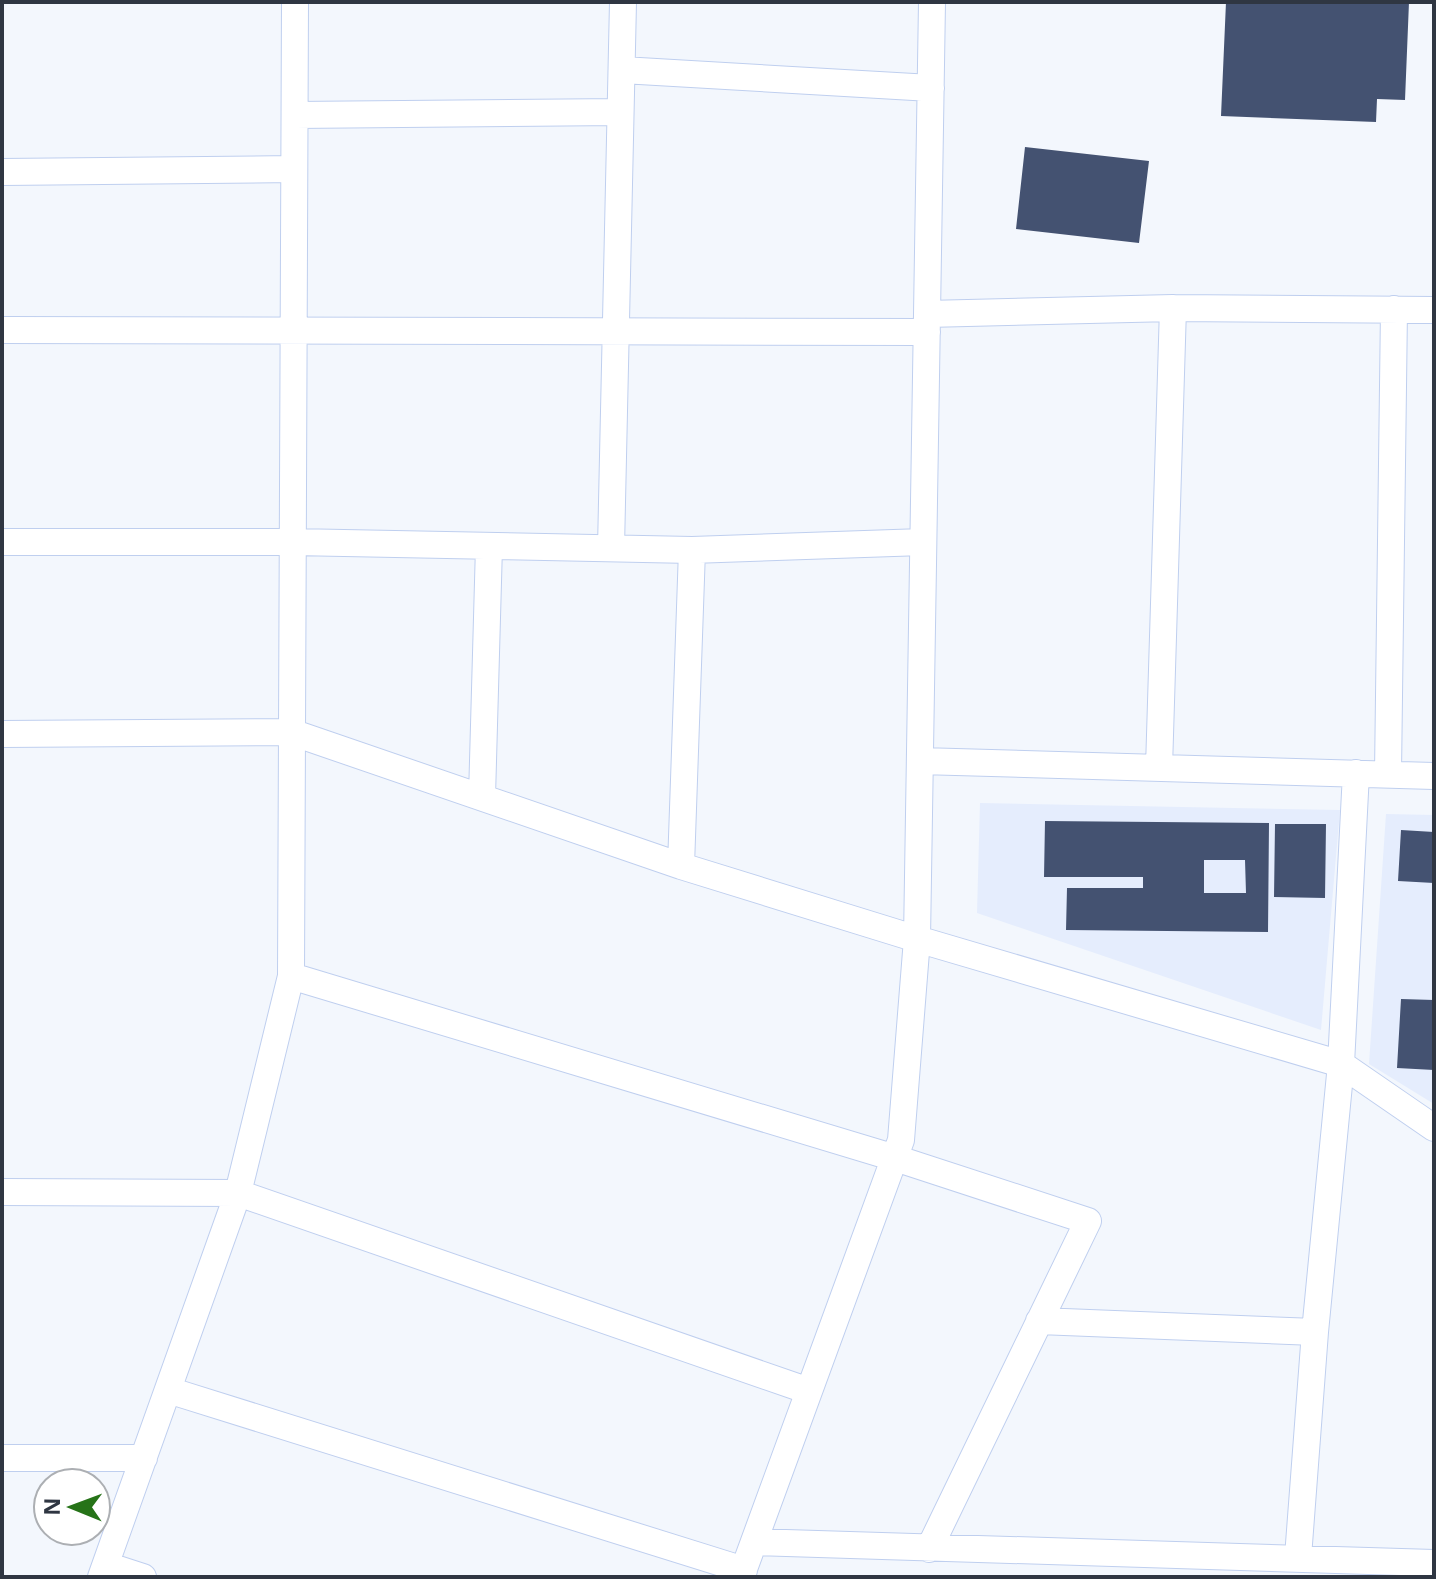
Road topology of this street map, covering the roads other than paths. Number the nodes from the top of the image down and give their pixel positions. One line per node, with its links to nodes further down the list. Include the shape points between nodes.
1 (295, 2): 7 (street)
2 (623, 2): 4 (street)
3 (932, 2): 5 (street)
4 (622, 70): 5 (street); 6 (street)
5 (931, 88): 13 (street)
6 (620, 112): 7 (street); 15 (street)
7 (295, 115): 8 (street)
8 (294, 169): 9 (street); 16 (street)
9 (2, 172)
10 (1173, 308): 11 (street); 13 (street); 26 (street)
11 (1394, 309): 12 (street); 28 (street)
12 (1434, 310)
13 (927, 323): 15 (street); 19 (street)
14 (2, 330): 16 (street)
15 (616, 330): 16 (street); 21 (street)
16 (293, 331): 18 (street)
17 (2, 542): 18 (street)
18 (293, 542): 20 (street); 23 (street)
19 (923, 542): 22 (street); 25 (street)
20 (489, 546): 21 (street); 30 (street)
21 (611, 548): 22 (street)
22 (692, 550): 31 (street)
23 (291, 732): 24 (street); 30 (street); 33 (street)
24 (2, 734)
25 (920, 761): 26 (street); 32 (street)
26 (1159, 768): 27 (street)
27 (1356, 773): 28 (street); 34 (street)
28 (1388, 774): 29 (street)
29 (1434, 776)
30 (482, 797): 31 (street)
31 (681, 866): 32 (street)
32 (917, 939): 34 (street); 36 (street, via 901,1140)
33 (291, 976): 36 (street); 38 (street)
34 (1341, 1064): 35 (street); 40 (street)
35 (1434, 1128)
36 (895, 1158): 39 (street, via 1088,1221); 42 (street)
37 (2, 1192): 38 (street)
38 (238, 1193): 41 (street); 42 (street)
39 (1039, 1321): 40 (street); 46 (street)
40 (1315, 1332): 47 (street)
41 (168, 1390): 44 (street); 50 (street)
42 (809, 1391): 45 (street)
43 (2, 1458): 44 (street)
44 (144, 1458): 49 (street)
45 (754, 1542): 46 (street); 50 (street)
46 (929, 1549): 47 (street)
47 (1298, 1557): 48 (street)
48 (1434, 1563)
49 (104, 1571): 51 (street)
50 (742, 1573)
51 (143, 1577)

